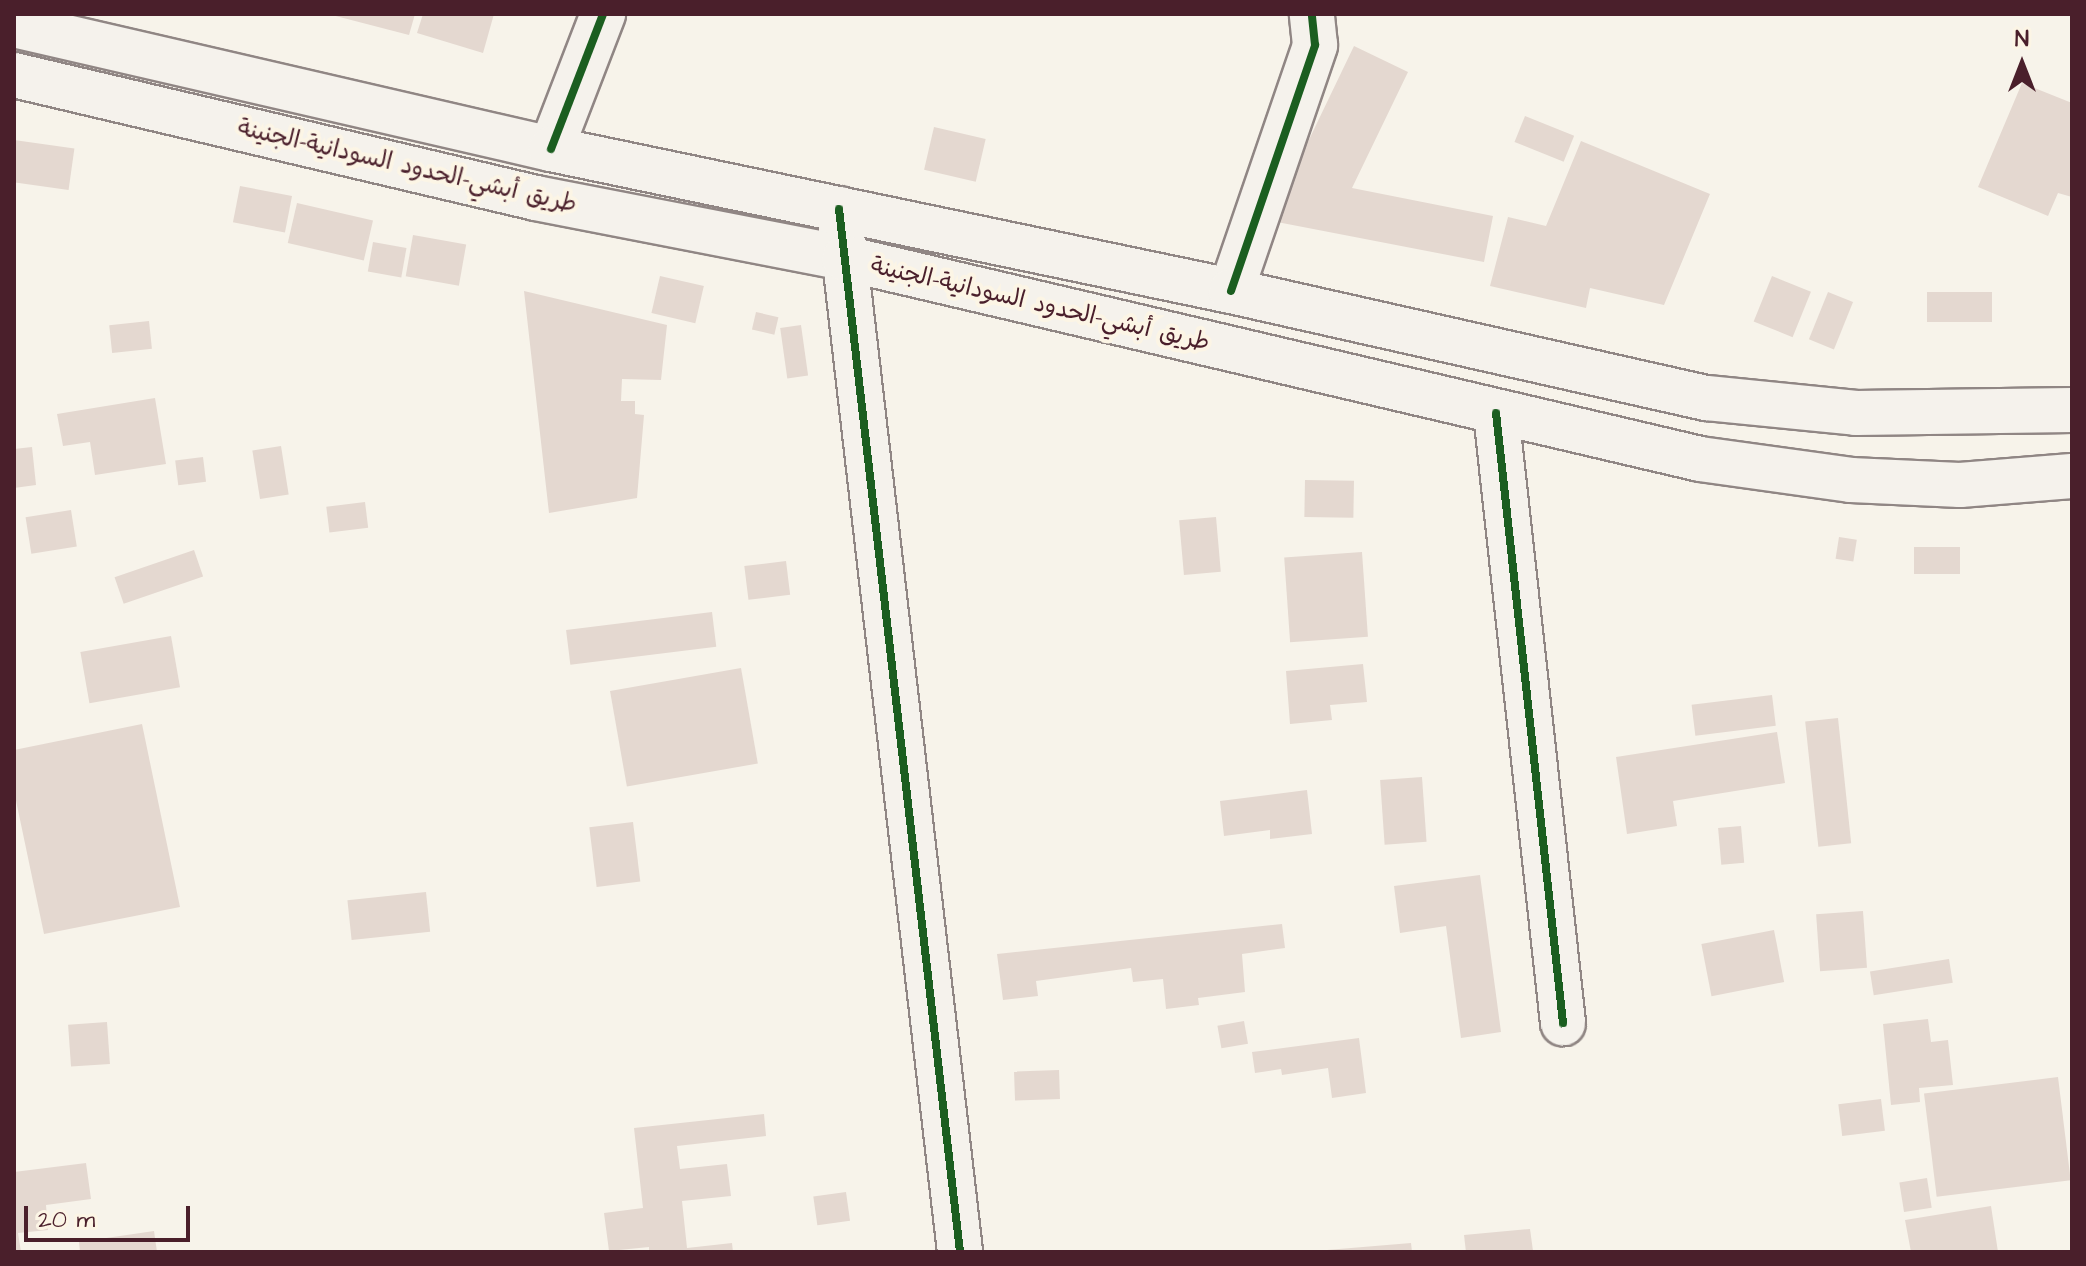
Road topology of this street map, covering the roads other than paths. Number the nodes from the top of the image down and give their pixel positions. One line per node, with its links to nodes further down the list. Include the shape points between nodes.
1 (603, 14): 5 (main road)
2 (1312, 14): 8 (main road, via 1315,45)
3 (14, 25): 5 (main road)
4 (14, 75): 7 (main road, طريق أبشي-الحدود السودانية-الجنينة, via 536,198)
5 (551, 149): 6 (main road)
6 (839, 209): 7 (main road); 8 (main road)
7 (844, 258): 10 (main road, طريق أبشي-الحدود السودانية-الجنينة); 13 (main road)
8 (1231, 291): 9 (main road, via 1707,398 1856,413)
9 (2072, 410)
10 (1496, 413): 11 (main road, طريق أبشي-الحدود السودانية-الجنينة, via 1700,459 1851,480 1960,485); 12 (main road)
11 (2072, 476)
12 (1563, 1023)
13 (960, 1252)

